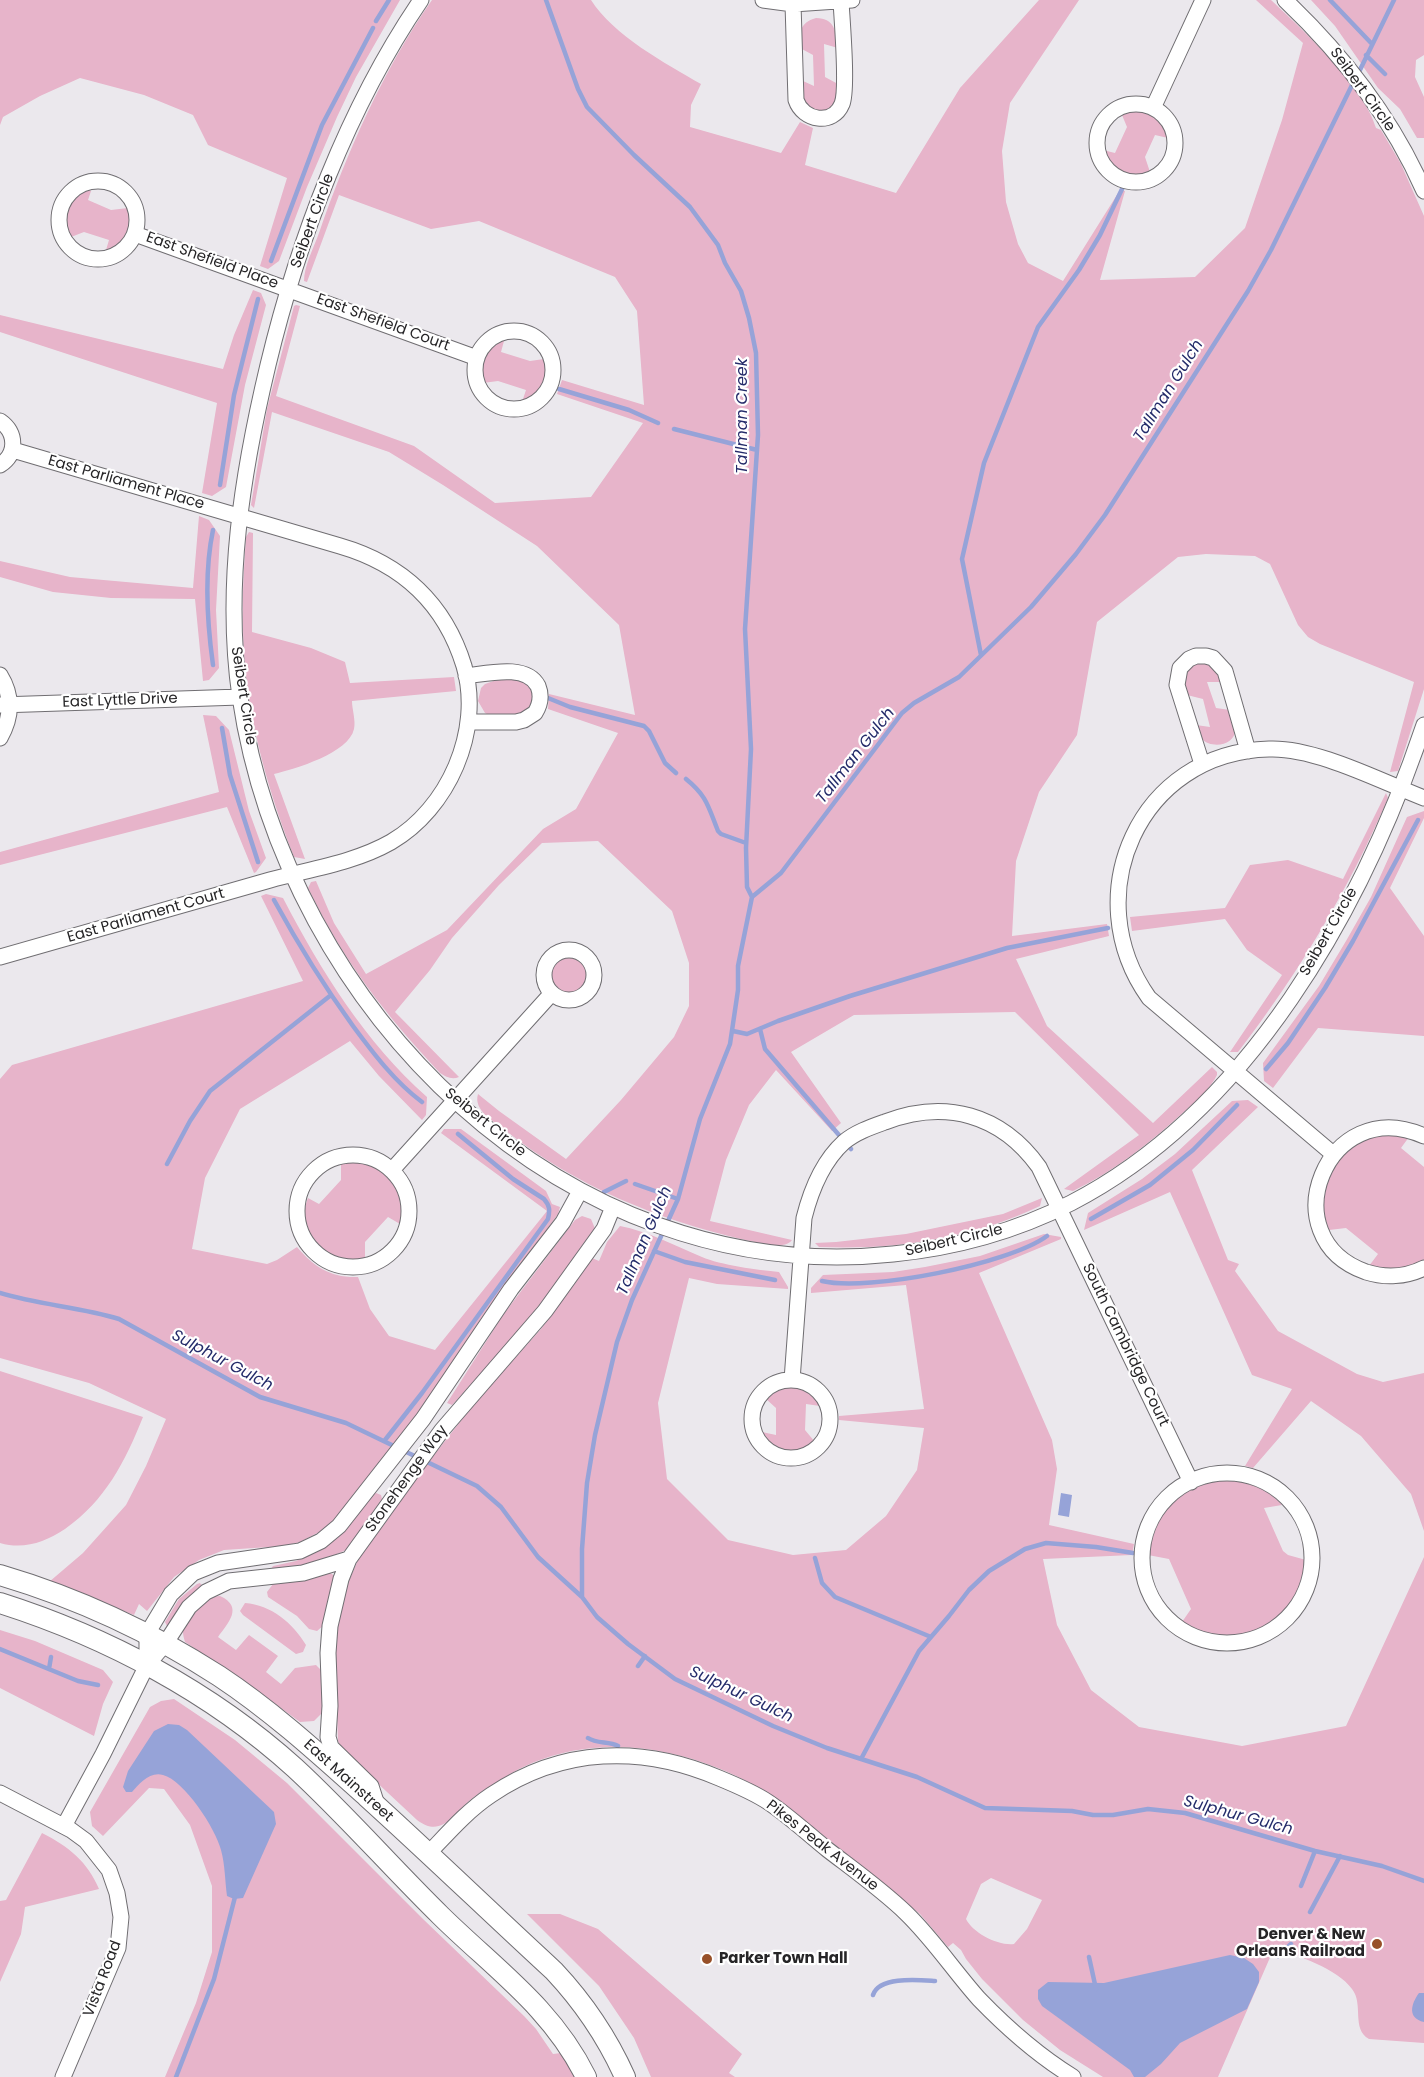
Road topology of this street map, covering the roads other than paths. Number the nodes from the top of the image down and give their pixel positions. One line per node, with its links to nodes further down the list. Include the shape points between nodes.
1 (421, 0): 11 (street, Seibert Circle, via 346,136)
2 (763, 0): 6 (street)
3 (1203, 0): 7 (street)
4 (1285, 0): 8 (street, Seibert Circle, via 1340,58)
5 (846, 1): 6 (street); 6 (street, via 844,98 836,113 822,119 805,114 796,100)
6 (793, 4)
7 (1153, 108): 7 (street, via 1124,106 1101,124 1097,153 1106,169 1118,178 1133,183 1148,181 1171,161 1173,131)
8 (1418, 162): 9 (street, Seibert Circle)
9 (1424, 191)
10 (135, 234): 10 (street, East Shefield Place, via 134,207 117,186 99,182 81,185 62,205 61,233 72,248 88,258 116,255); 11 (street, East Shefield Place)
11 (289, 289): 12 (street, East Shefield Court); 16 (street, Seibert Circle, via 261,394)
12 (477, 358): 12 (street, via 478,387 499,406 528,407 541,399 552,380 549,354 537,339 525,333 499,335 488,342)
13 (0, 421): 14 (street, via 13,437)
14 (13, 450): 15 (street); 16 (street, East Parliament Place)
15 (0, 465)
16 (239, 517): 18 (street, East Parliament Place, via 356,550 391,567 423,594 440,616); 19 (street, Seibert Circle, via 234,595)
17 (0, 675): 20 (street, via 8,694)
18 (466, 676): 21 (street, East Parliament Court); 21 (street, via 523,674 537,684 540,695 535,714 524,720)
19 (240, 697): 20 (street, East Lyttle Drive); 28 (street, Seibert Circle, via 263,799)
20 (5, 705): 23 (street, via 9,716)
21 (468, 722): 28 (street, East Parliament Court, via 446,786 409,829 390,843 355,857)
22 (1424, 725): 26 (street, Seibert Circle)
23 (0, 738)
24 (1248, 751): 25 (street); 25 (street, via 1225,671 1213,658 1196,656 1180,668 1177,685); 26 (street, via 1280,749 1310,754)
25 (1202, 764): 31 (street, via 1162,794 1138,825 1119,882 1118,921 1124,950 1149,998)
26 (1401, 789): 27 (street); 31 (street, Seibert Circle, via 1328,938)
27 (1424, 798)
28 (292, 875): 29 (street, East Parliament Court); 32 (street, Seibert Circle, via 326,943 369,1007 412,1058)
29 (0, 957)
30 (552, 993): 32 (street)
31 (1234, 1072): 34 (street); 38 (street, Seibert Circle, via 1159,1146)
32 (455, 1100): 35 (street); 36 (street, Seibert Circle, via 519,1152)
33 (1424, 1136): 34 (street, via 1408,1130 1380,1128 1354,1137)
34 (1333, 1154): 40 (street, via 1320,1177 1316,1202 1320,1228 1334,1250 1354,1266 1378,1275)
35 (392, 1170): 35 (street, via 375,1160 346,1155 327,1161 311,1173 296,1209 303,1238 315,1253 332,1264 351,1268 379,1262 395,1250 408,1224 409,1205 404,1186)
36 (580, 1191): 37 (street, Seibert Circle); 46 (street, Stonehenge Way, via 563,1222 511,1289 423,1419 339,1526 311,1546 284,1555 218,1563 193,1574 171,1594)
37 (612, 1207): 39 (street, Seibert Circle, via 686,1234 749,1250); 43 (street, Stonehenge Way, via 604,1229 545,1311 442,1430)
38 (1059, 1208): 39 (street, Seibert Circle, via 1001,1231 941,1247 873,1256); 39 (street, South Cambridge Court, via 1033,1159 1000,1129 961,1113 912,1113 860,1132 834,1153 820,1173 808,1204); 42 (street, South Cambridge Court)
39 (802, 1257): 41 (street, South Cambridge Court)
40 (1424, 1268)
41 (792, 1380): 41 (street, via 766,1388 757,1399 752,1418 761,1444 777,1456 791,1458 817,1448 826,1437 830,1416 818,1391)
42 (1191, 1482): 42 (street, via 1165,1501 1148,1528 1143,1559 1149,1591 1166,1617 1193,1636 1235,1643 1266,1634 1290,1616 1306,1591 1312,1561 1304,1522 1286,1497 1260,1480 1220,1474)
43 (350, 1559): 47 (street, via 303,1573 219,1584 189,1606); 50 (street, Stonehenge Way, via 341,1579 329,1632 328,1737 331,1747 372,1786)
44 (0, 1575): 46 (main road, East Mainstreet, via 84,1605)
45 (0, 1603): 48 (main road, East Mainstreet, via 78,1632)
46 (147, 1634): 47 (main road, East Mainstreet); 48 (street)
47 (165, 1644): 48 (street); 50 (main road, East Mainstreet, via 269,1713)
48 (147, 1665): 51 (street); 54 (main road, East Mainstreet, via 210,1703 293,1767 442,1917 534,2002 568,2045)
49 (0, 1793): 51 (street, Vista Road)
50 (378, 1808): 52 (main road, East Mainstreet)
51 (64, 1826): 53 (street, Vista Road, via 86,1841 109,1870 121,1917 118,1948)
52 (428, 1854): 55 (main road, East Mainstreet, via 575,1993 608,2041); 56 (street, Pikes Peak Avenue, via 488,1797 553,1765 587,1757 632,1755 692,1768 768,1802 881,1892 921,1928 980,1999)
53 (63, 2077)
54 (586, 2077)
55 (625, 2077)
56 (1073, 2077)

